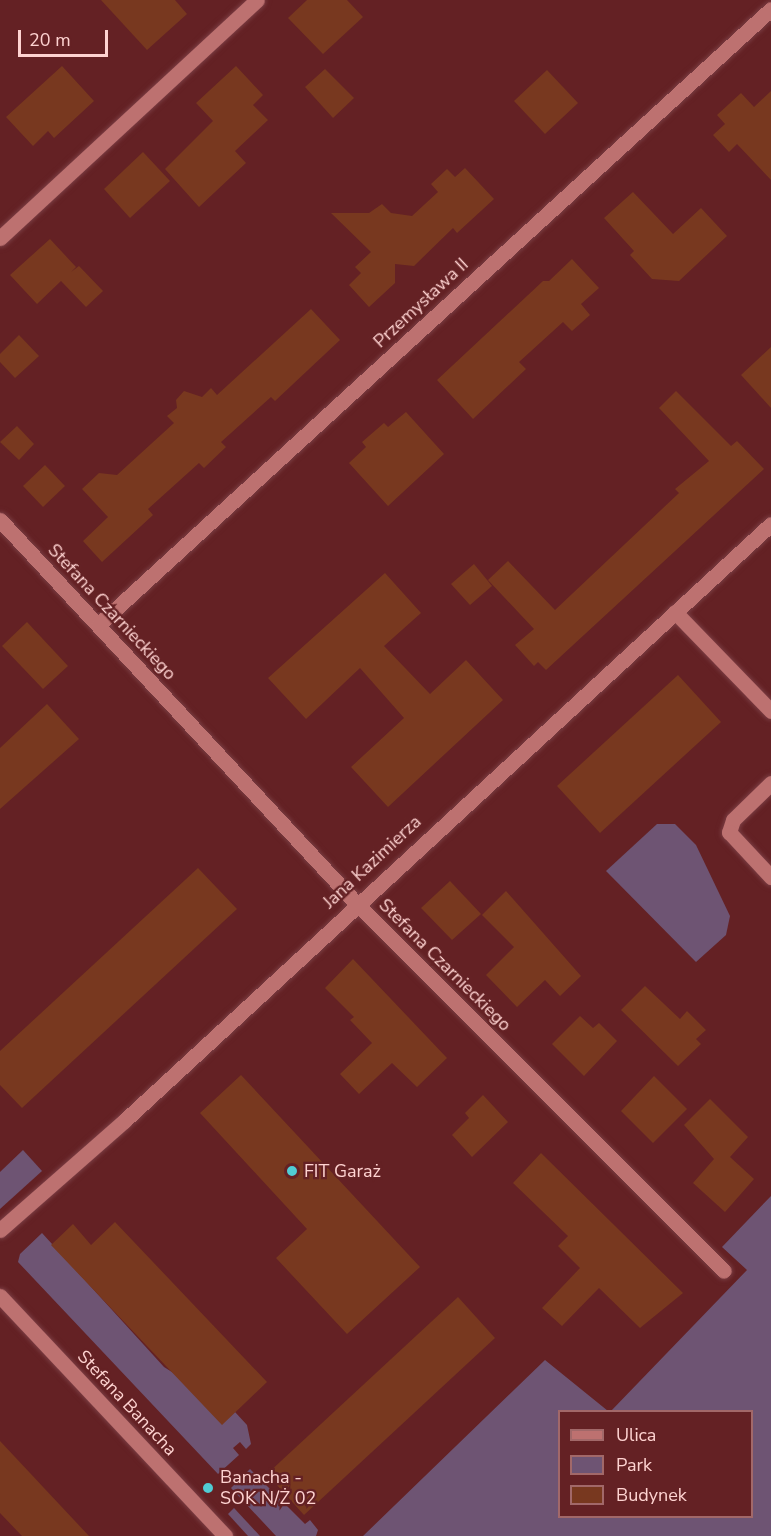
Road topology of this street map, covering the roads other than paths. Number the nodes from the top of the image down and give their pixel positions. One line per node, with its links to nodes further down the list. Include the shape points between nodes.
1 (257, 0): 3 (street)
2 (771, 9): 7 (street, Przemysława II)
3 (0, 238)
4 (0, 520): 7 (street, Stefana Czarnieckiego)
5 (771, 524): 6 (street, Jana Kazimierza)
6 (675, 612): 8 (street); 11 (street, Jana Kazimierza)
7 (98, 625): 11 (street, Stefana Czarnieckiego)
8 (771, 711)
9 (771, 783): 10 (street, via 729,827 729,832)
10 (771, 877)
11 (356, 903): 12 (street, Jana Kazimierza, via 124,1121); 13 (street, Stefana Czarnieckiego)
12 (0, 1230)
13 (724, 1271)
14 (0, 1296): 15 (street, Stefana Banacha)
15 (225, 1536)

